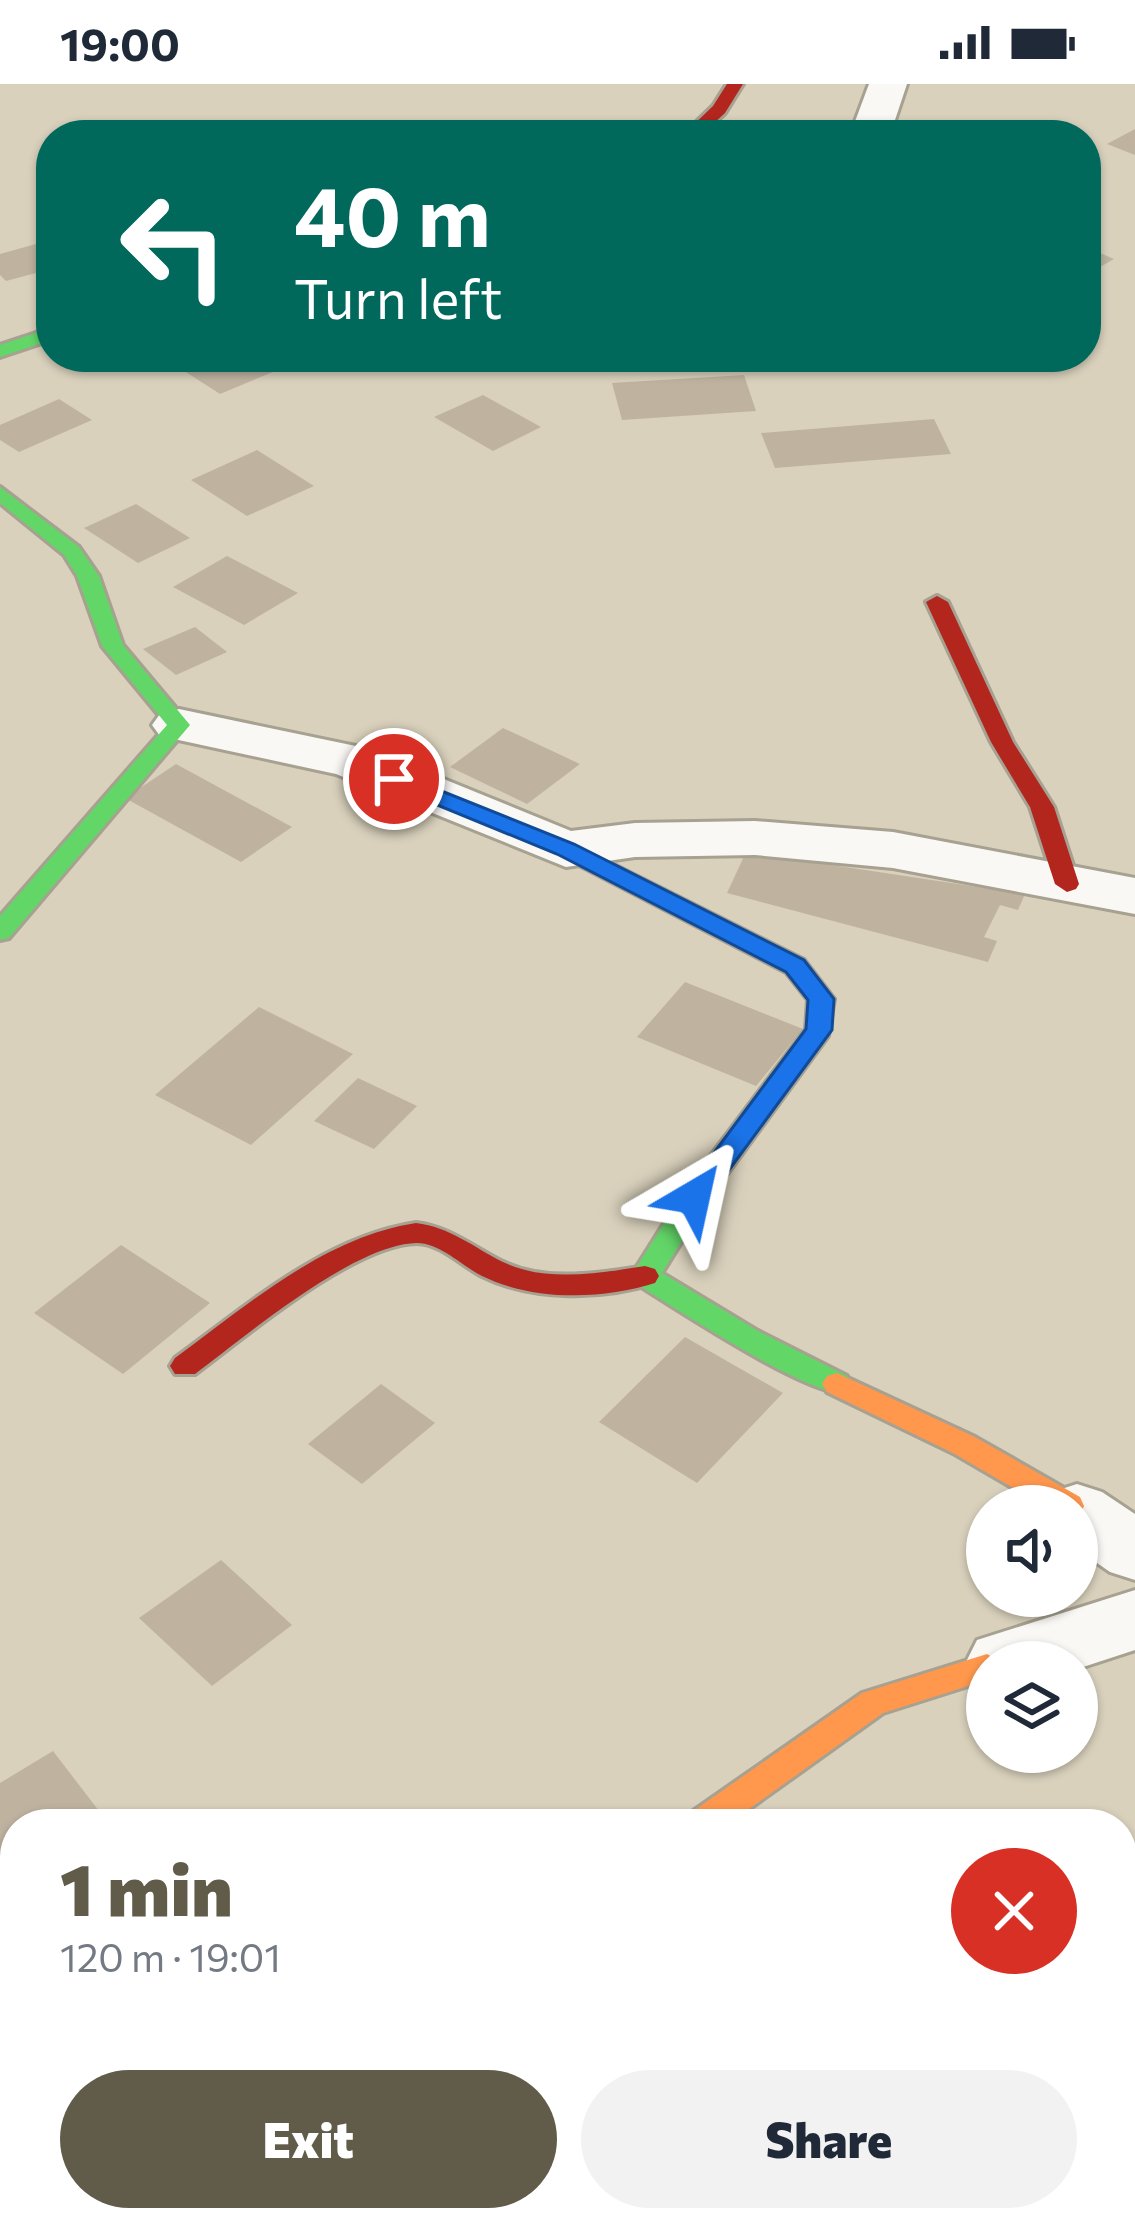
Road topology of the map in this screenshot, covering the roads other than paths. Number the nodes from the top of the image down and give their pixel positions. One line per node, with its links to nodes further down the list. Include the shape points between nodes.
1 (735, 84): 3 (street)
2 (888, 84): 4 (street)
3 (707, 120)
4 (875, 120)
5 (36, 339): 6 (street)
6 (0, 352)
7 (0, 493): 9 (street, via 68,547 88,576 115,649)
8 (937, 602): 11 (street, via 1042,807)
9 (179, 724): 10 (street, via 351,761); 13 (street)
10 (566, 849): 11 (street, via 755,838 893,850); 14 (street, via 795,966 821,999 819,1030)
11 (1067, 884): 12 (street)
12 (1135, 896)
13 (0, 932)
14 (645, 1276): 15 (street, via 548,1285 412,1232 339,1262); 16 (street, via 706,1320)
15 (185, 1366)
16 (1038, 1485)
17 (1098, 1526): 18 (street)
18 (1135, 1551)
19 (1135, 1620): 20 (street)
20 (1069, 1641)
21 (966, 1674): 22 (street, via 873,1703)
22 (722, 1809)

